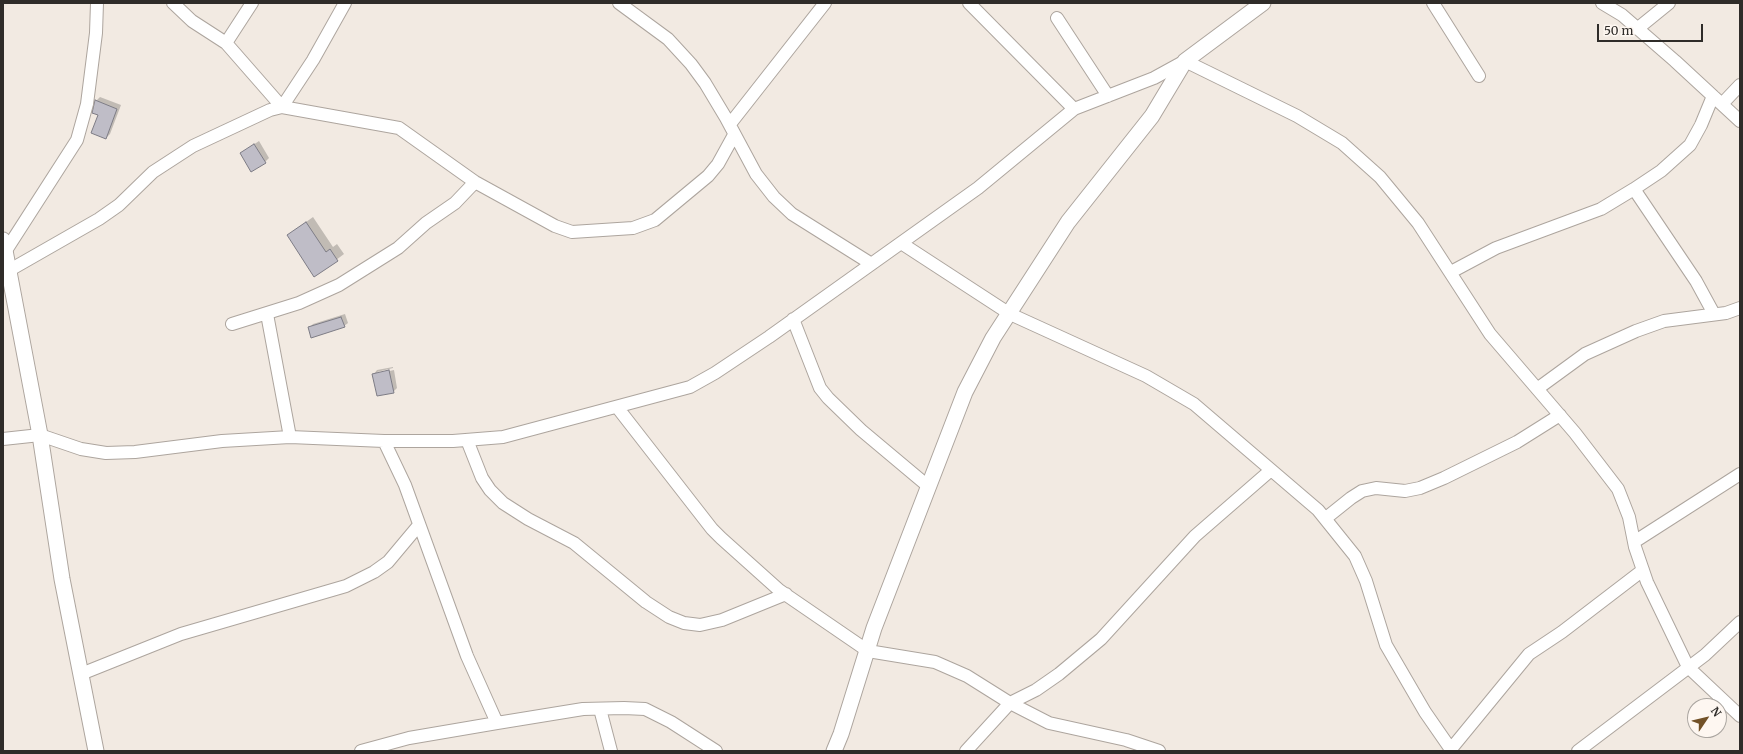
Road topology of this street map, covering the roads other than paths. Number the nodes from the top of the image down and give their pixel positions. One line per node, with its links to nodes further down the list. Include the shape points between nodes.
1 (97, 3): 28 (street, via 87,104 77,140)
2 (173, 3): 15 (street, via 192,21)
3 (252, 3): 15 (street)
4 (344, 3): 21 (street, via 313,60)
5 (619, 3): 12 (street)
6 (825, 3): 24 (street)
7 (969, 3): 22 (street)
8 (1432, 3): 17 (street)
9 (1602, 3): 14 (street, via 1622,15)
10 (1669, 3): 14 (street)
11 (1257, 5): 16 (street)
12 (635, 7): 24 (street, via 691,64)
13 (1057, 18): 19 (street)
14 (1637, 29): 20 (street)
15 (226, 44): 21 (street)
16 (1185, 61): 19 (street, via 1154,78); 30 (street, via 1297,116 1342,144 1380,178 1418,223); 33 (street, via 1152,116 1068,222)
17 (1479, 76)
18 (1740, 85): 20 (street)
19 (1108, 96): 22 (street)
20 (1717, 100): 23 (street); 26 (street, via 1690,145 1661,171)
21 (282, 107): 25 (street, via 399,128); 28 (street, via 270,110 193,146 153,172 119,205 99,219)
22 (1074, 109): 27 (street, via 978,188)
23 (1740, 121)
24 (732, 130): 25 (street, via 718,164 708,176 659,216 633,228 572,232 554,226); 29 (street, via 756,174 788,210)
25 (475, 182): 32 (street, via 455,203 426,223 398,248 339,285)
26 (1634, 189): 30 (street, via 1601,209 1496,248); 34 (street, via 1696,282)
27 (901, 243): 29 (street); 33 (street)
28 (5, 259): 40 (street)
29 (870, 263): 35 (street)
30 (1451, 272): 37 (street, via 1490,334)
31 (1740, 308): 34 (street)
32 (267, 314): 36 (street); 41 (street)
33 (1010, 314): 45 (street, via 1146,376 1194,404); 47 (street, via 993,338 965,392)
34 (1714, 314): 37 (street, via 1664,321 1610,342 1585,354)
35 (793, 319): 38 (street, via 715,373 690,387); 47 (street, via 817,382 828,398)
36 (232, 324)
37 (1537, 388): 39 (street)
38 (617, 407): 43 (street, via 503,437); 52 (street, via 712,529)
39 (1560, 415): 48 (street, via 1517,442 1444,478 1405,491 1376,488 1362,491); 50 (street, via 1618,489 1629,517)
40 (40, 435): 41 (street, via 81,449 106,453 135,452 222,440); 42 (street); 56 (street, via 62,580)
41 (290, 437): 44 (street)
42 (3, 439)
43 (467, 440): 44 (street); 52 (street, via 482,478 503,503 574,543 668,618 700,625 722,620)
44 (384, 441): 49 (street, via 405,485)
45 (1271, 470): 48 (street); 57 (street, via 1195,536 1083,655 1036,690)
46 (1740, 474): 50 (street)
47 (928, 487): 54 (street)
48 (1326, 518): 61 (street, via 1355,556 1366,581 1386,645 1425,712)
49 (419, 525): 56 (street, via 388,562 346,586 181,634); 60 (street, via 467,656)
50 (1634, 542): 51 (street)
51 (1643, 570): 55 (street); 61 (street, via 1529,654)
52 (786, 594): 54 (street)
53 (1740, 622): 55 (street, via 1705,655)
54 (868, 650): 57 (street, via 935,662 967,676); 66 (street)
55 (1688, 667): 59 (street); 69 (street)
56 (81, 674): 62 (street)
57 (1010, 703): 67 (street); 68 (street, via 1049,723 1126,740)
58 (600, 709): 60 (street, via 583,709); 64 (street); 65 (street, via 645,709 671,722)
59 (1740, 716)
60 (497, 723): 63 (street, via 408,738)
61 (1452, 750)
62 (96, 751)
63 (361, 751)
64 (611, 751)
65 (716, 751)
66 (834, 751)
67 (966, 751)
68 (1159, 751)
69 (1578, 751)

